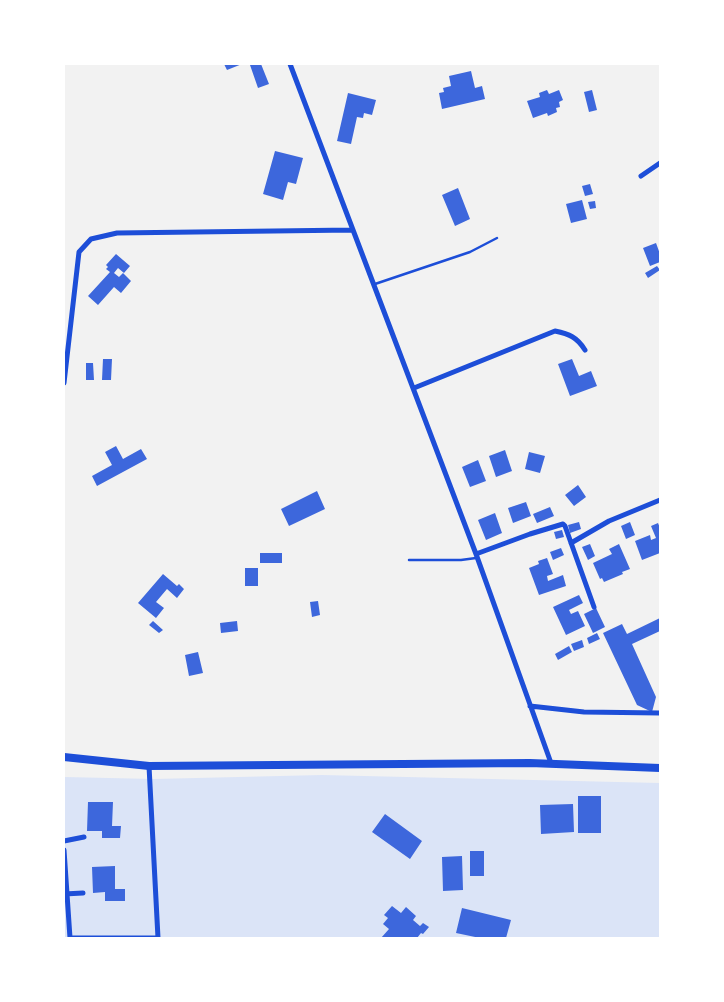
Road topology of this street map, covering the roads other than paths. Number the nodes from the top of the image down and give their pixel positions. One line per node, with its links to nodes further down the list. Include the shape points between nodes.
1 (290, 64): 4 (street)
2 (660, 163): 3 (street)
3 (641, 176)
4 (352, 230): 6 (street); 8 (street, via 117,233 92,239 79,252)
5 (496, 238): 6 (lane, via 470,252)
6 (375, 284): 9 (street)
7 (585, 350): 9 (street, via 569,334 555,331)
8 (64, 383)
9 (414, 388): 12 (street)
10 (660, 500): 11 (street, via 609,521)
11 (571, 542): 12 (street, via 565,526 559,524); 14 (street)
12 (477, 556): 13 (lane, via 460,560); 15 (street)
13 (409, 560)
14 (594, 607)
15 (530, 706): 16 (street, via 584,712); 18 (street)
16 (660, 713)
17 (64, 757): 19 (main road)
18 (551, 764): 19 (main road); 20 (main road)
19 (149, 766): 27 (street)
20 (660, 768)
21 (84, 837): 22 (street)
22 (64, 841)
23 (64, 850): 25 (street)
24 (83, 893): 25 (street)
25 (66, 894): 26 (street)
26 (70, 938): 27 (street)
27 (158, 938)

